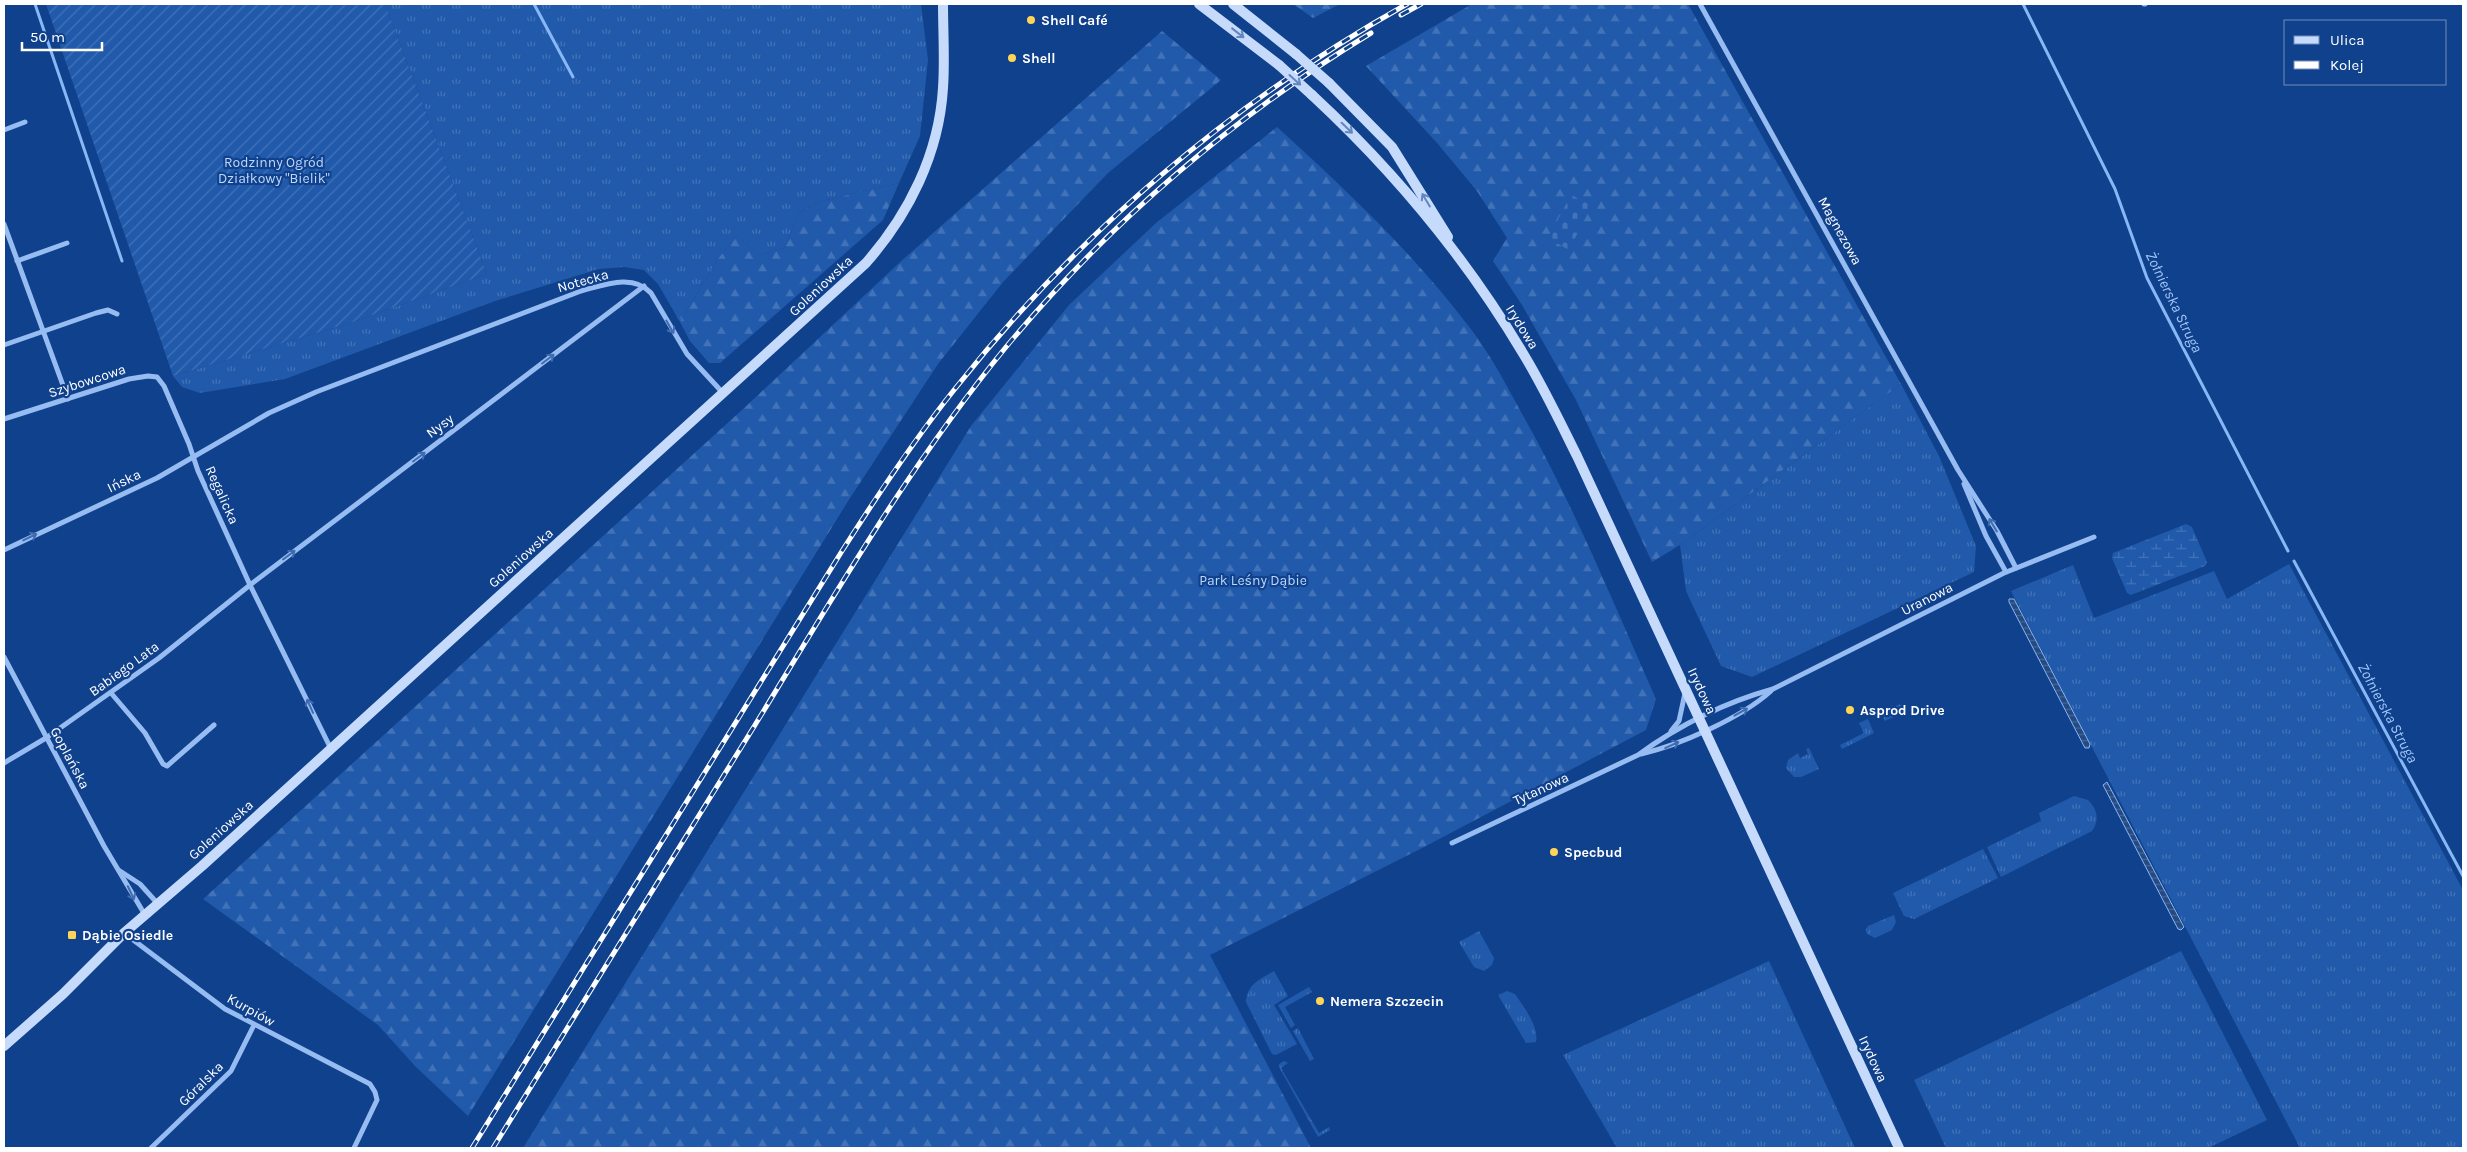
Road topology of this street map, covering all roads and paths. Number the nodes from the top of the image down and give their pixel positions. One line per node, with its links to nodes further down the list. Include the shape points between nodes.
1 (942, 4): 18 (street, Goleniowska, via 943,89 938,124 924,172 906,209 866,263)
2 (1199, 4): 11 (street, Irydowa, one-way to 11, bridge, via 1312,94 1382,166)
3 (1233, 4): 11 (street, Irydowa, one-way to 3, bridge, via 1392,147 1296,54)
4 (1700, 4): 22 (street, Magnezowa)
5 (25, 122): 6 (street)
6 (4, 130)
7 (4, 224): 9 (street)
8 (67, 243): 12 (street)
9 (12, 246): 10 (street); 12 (street)
10 (4, 249)
11 (1459, 258): 29 (street, Irydowa, via 1507,327 1542,386)
12 (17, 261): 15 (street)
13 (644, 286): 17 (street, Notecka, via 634,282 617,283 582,291); 18 (street, one-way to 18, via 687,354); 27 (street, Nysy, one-way to 13)
14 (117, 314): 15 (street, via 104,310)
15 (43, 332): 16 (street); 19 (street)
16 (4, 345)
17 (403, 360): 21 (street, Regalicka, via 269,412)
18 (724, 394): 37 (street, Goleniowska)
19 (68, 399): 20 (street, Szybowcowa); 21 (street, Szybowcowa, via 129,379 157,377 164,386)
20 (4, 419)
21 (194, 458): 24 (street, Ińska, one-way to 21); 27 (street, Regalicka)
22 (1958, 470): 25 (street, Magnezowa, one-way to 22); 26 (street, Magnezowa, via 1986,536)
23 (2094, 537): 25 (street, Uranowa)
24 (4, 550)
25 (2016, 568): 26 (street, Uranowa)
26 (2006, 572): 30 (street, Uranowa)
27 (250, 585): 31 (street, Babiego Lata); 37 (street, Regalicka, one-way to 27)
28 (4, 657): 36 (street, Goplańska)
29 (1685, 688): 32 (street, Irydowa); 35 (street, Tytanowa, via 1679,721)
30 (1774, 689): 32 (street, Uranowa, via 1753,694); 34 (street, Uranowa, one-way to 30)
31 (111, 693): 33 (street, via 167,766); 36 (street, Babiego Lata)
32 (1700, 719): 34 (street, Irydowa); 35 (street, Tytanowa)
33 (214, 725)
34 (1705, 730): 38 (street, Tytanowa, one-way to 34, via 1665,749); 49 (street, Irydowa)
35 (1666, 735): 38 (street, Tytanowa)
36 (46, 738): 39 (street, Babiego Lata); 41 (street, Goplańska)
37 (331, 750): 42 (street, Goleniowska)
38 (1638, 755): 40 (street, Tytanowa)
39 (4, 763)
40 (1452, 843)
41 (118, 869): 42 (street, Goplańska, via 140,884); 43 (street, Goplańska, one-way to 43)
42 (158, 904): 43 (street, Goleniowska)
43 (145, 915): 44 (street, Goleniowska)
44 (124, 933): 45 (street, Kurpiów, via 212,1000); 46 (street, Goleniowska, via 63,994)
45 (254, 1025): 47 (street, Góralska, via 231,1071); 48 (street, Kurpiów, via 370,1084 376,1100)
46 (4, 1046)
47 (150, 1148)
48 (354, 1148)
49 (1899, 1148)

